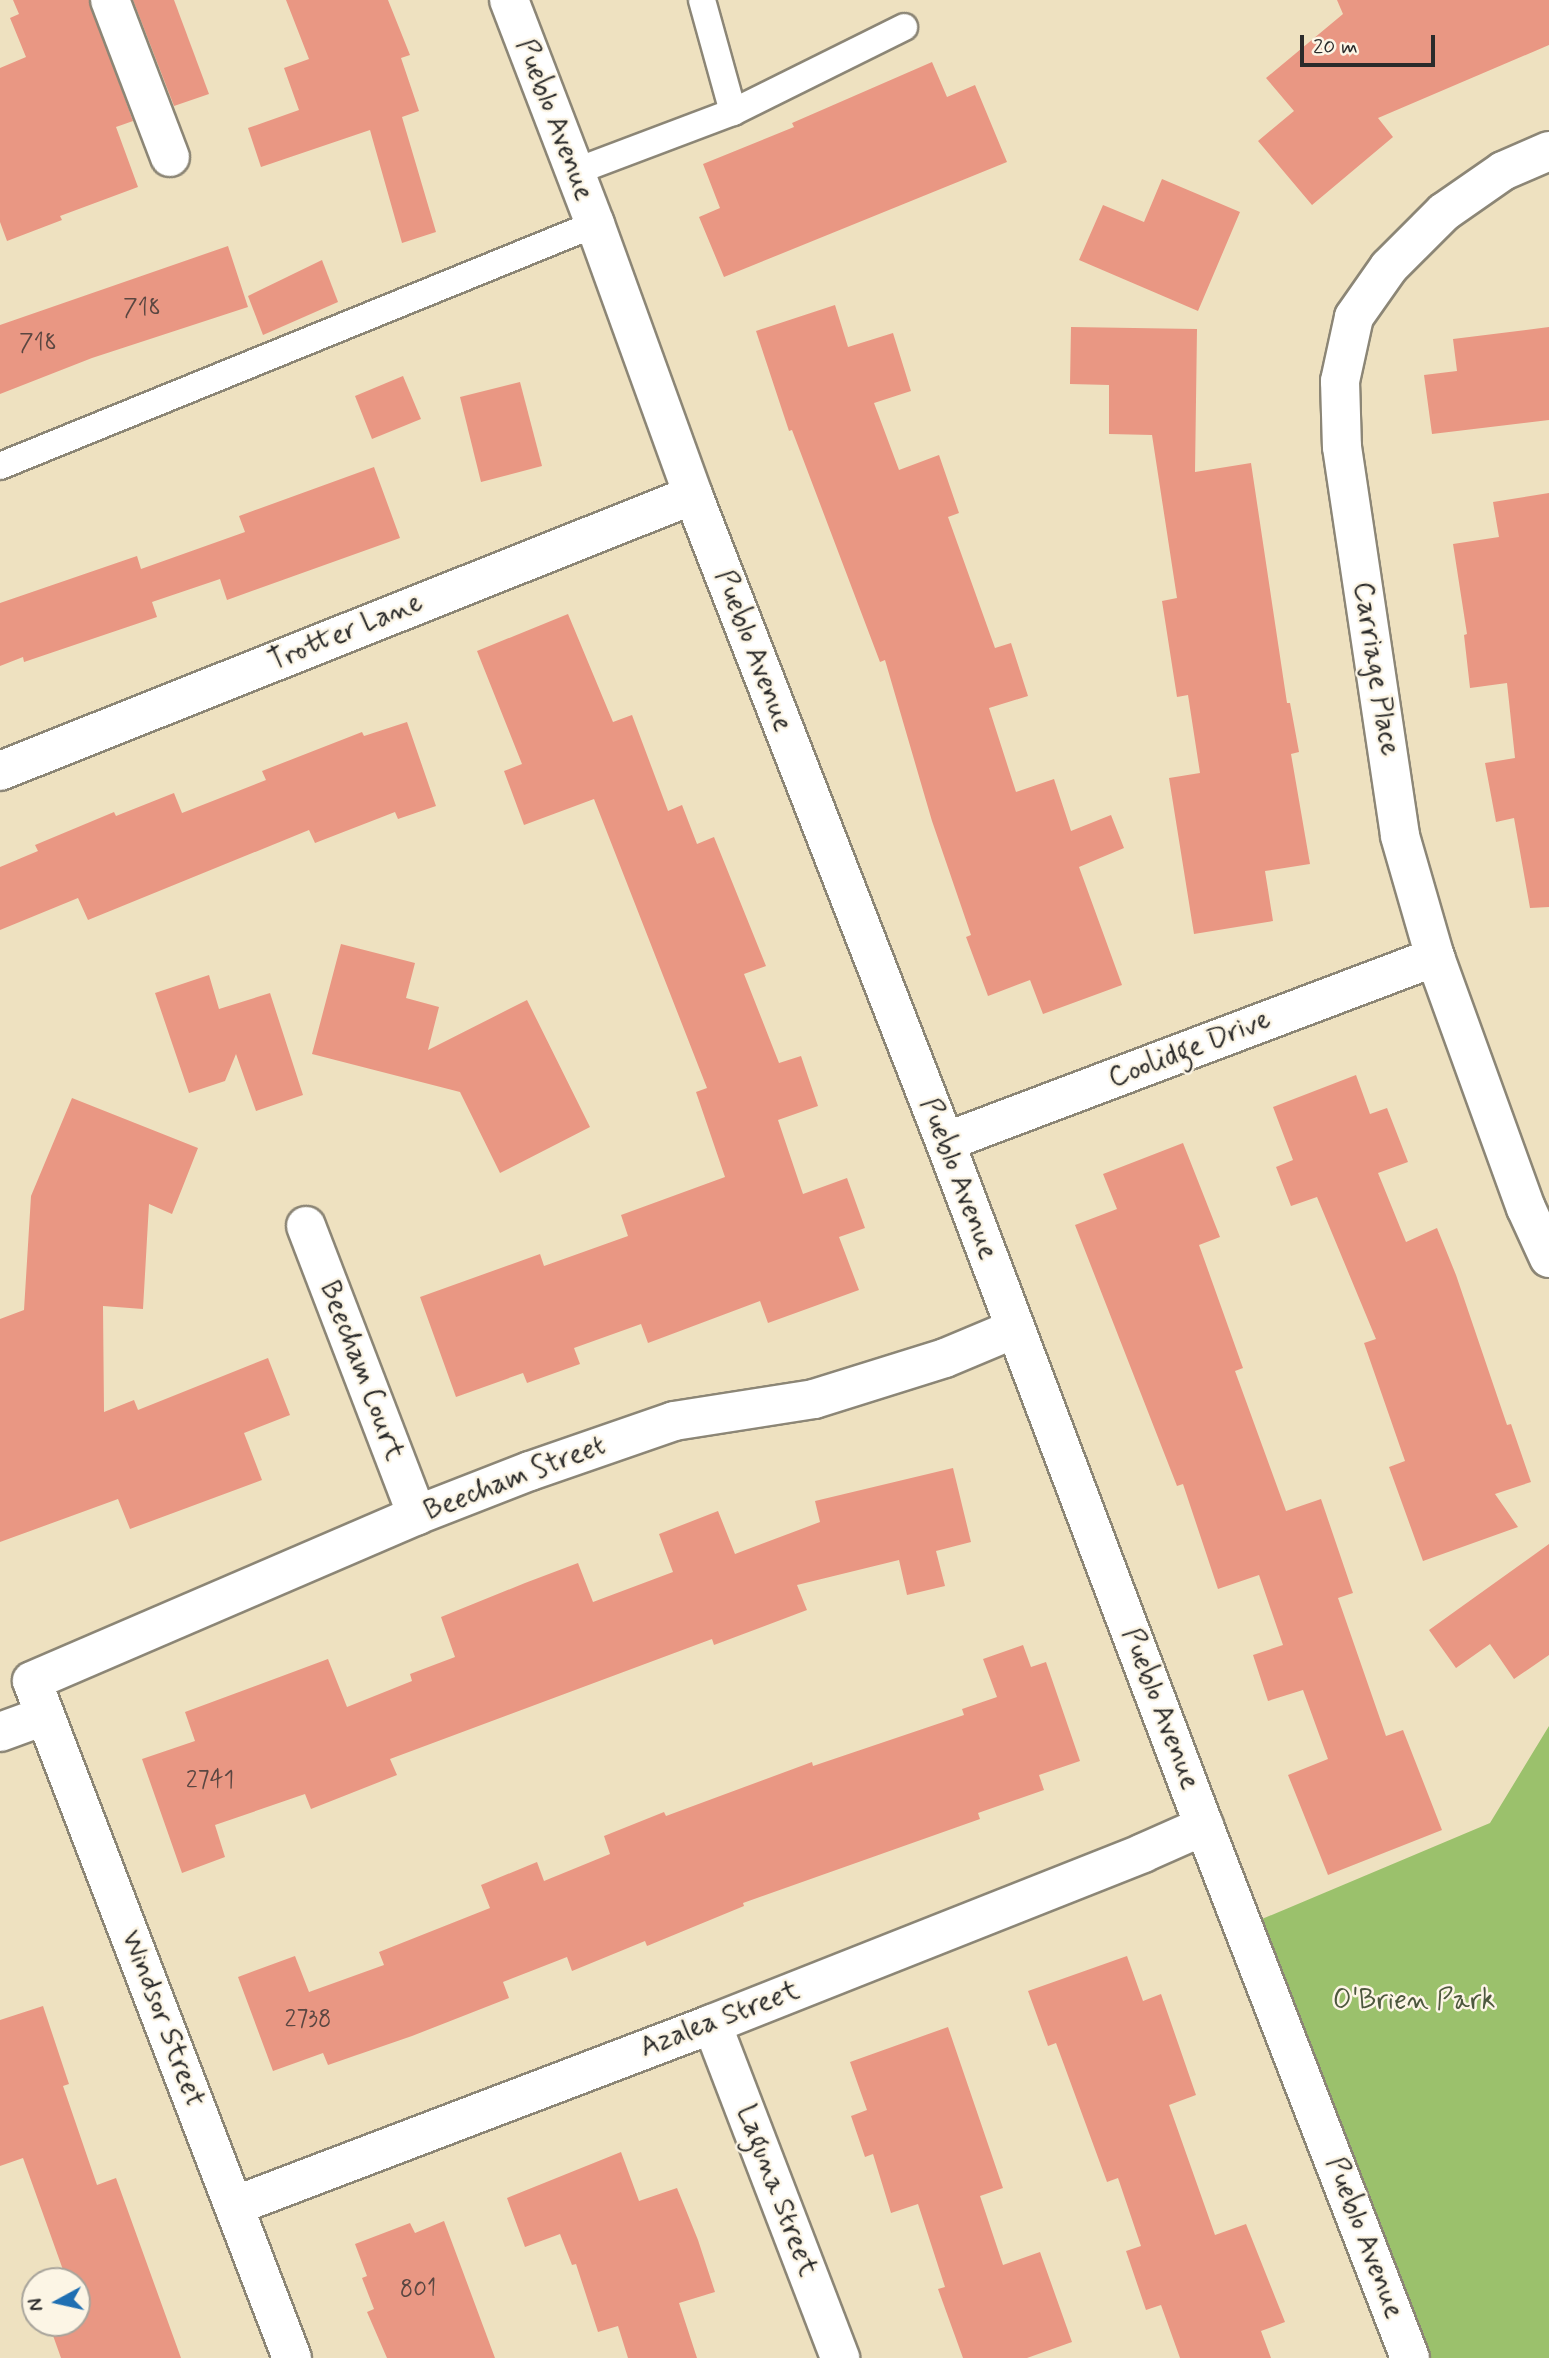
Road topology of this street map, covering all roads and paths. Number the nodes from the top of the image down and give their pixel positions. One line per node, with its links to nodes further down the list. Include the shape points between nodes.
1 (110, 0): 7 (street)
2 (509, 0): 8 (street, Pueblo Avenue)
3 (702, 0): 5 (lane)
4 (904, 27): 5 (lane)
5 (733, 112): 8 (lane)
6 (1549, 151): 13 (street, Carriage Place, via 1503,171 1444,212 1389,267 1354,317 1340,380 1342,446 1400,836)
7 (170, 157)
8 (574, 173): 9 (street, Pueblo Avenue)
9 (595, 224): 10 (lane); 11 (street, Pueblo Avenue)
10 (0, 466)
11 (693, 495): 12 (street, Trotter Lane); 14 (street, Pueblo Avenue)
12 (0, 771)
13 (1435, 957): 14 (street, Coolidge Drive); 16 (street, Carriage Place, via 1526,1208)
14 (945, 1142): 17 (street, Pueblo Avenue)
15 (306, 1226): 18 (street, Beecham Court)
16 (1549, 1258)
17 (1014, 1329): 18 (street, Beecham Street, via 945,1358 814,1399 674,1421); 21 (street, Pueblo Avenue)
18 (417, 1516): 19 (street, Beecham Street)
19 (38, 1698): 20 (street, Beecham Street); 23 (street, Windsor Street)
20 (0, 1732)
21 (1204, 1826): 22 (street, Azalea Street); 26 (street, Pueblo Avenue)
22 (712, 2024): 23 (street, Azalea Street); 25 (street, Laguna Street)
23 (234, 2206): 24 (street, Windsor Street)
24 (292, 2358)
25 (840, 2358)
26 (1410, 2358)

